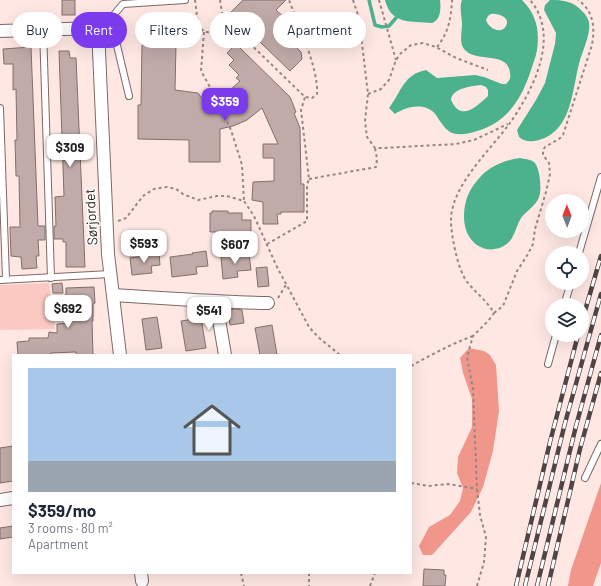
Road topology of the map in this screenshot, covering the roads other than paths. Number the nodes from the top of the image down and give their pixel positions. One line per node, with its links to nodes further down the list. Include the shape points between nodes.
1 (185, 0): 2 (lane, via 123,4)
2 (115, 12)
3 (12, 30): 4 (street)
4 (0, 31)
5 (44, 48): 13 (lane)
6 (103, 48): 12 (street, Sørjordet)
7 (118, 48): 8 (lane)
8 (129, 96)
9 (0, 108): 14 (lane)
10 (601, 177): 11 (lane)
11 (581, 246)
12 (110, 274): 13 (lane); 15 (street, Sørjordet)
13 (51, 278): 14 (lane)
14 (3, 279)
15 (113, 295): 16 (street); 19 (street, Sørjordet)
16 (216, 302): 17 (street); 20 (street)
17 (268, 303)
18 (554, 342): 21 (lane)
19 (120, 354)
20 (225, 354)
21 (548, 364)
22 (601, 444): 23 (lane)
23 (585, 478)
24 (12, 498): 25 (street)
25 (0, 500)

